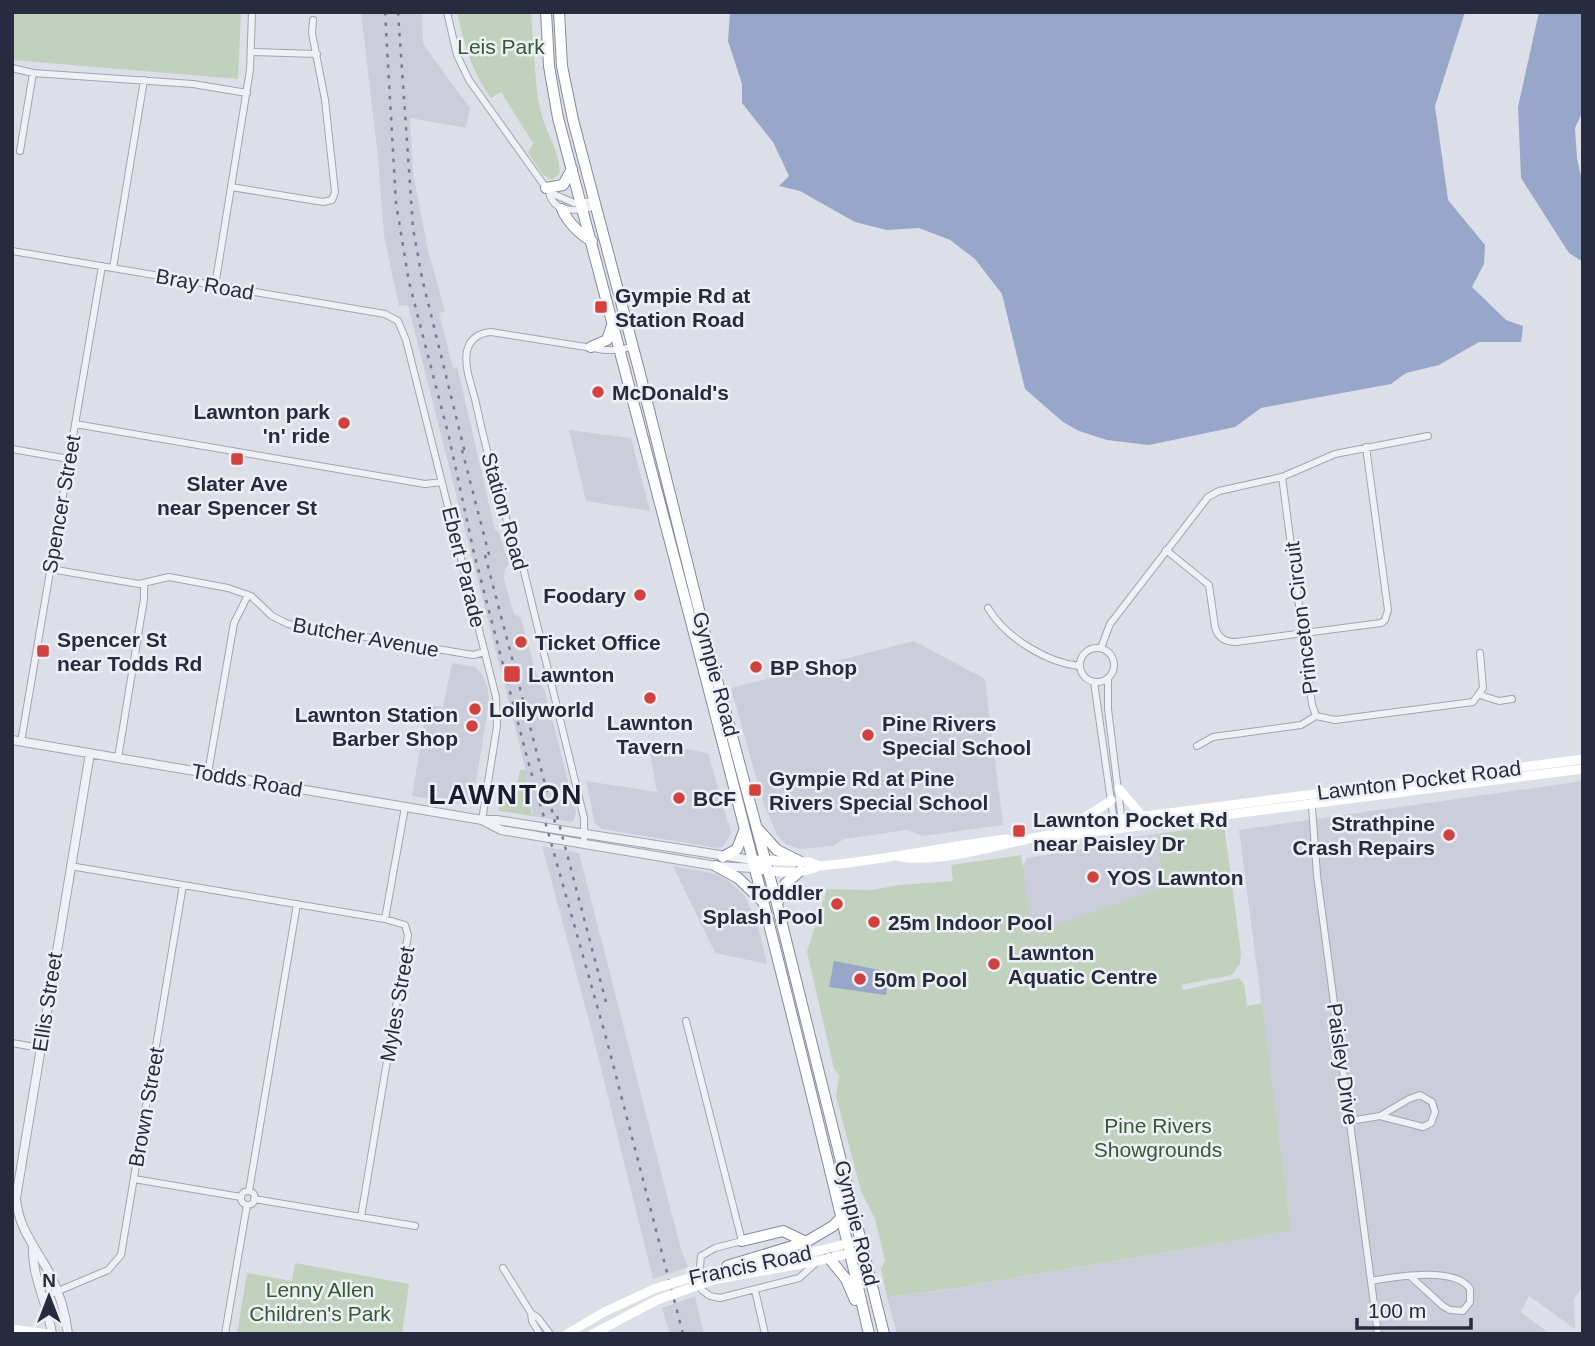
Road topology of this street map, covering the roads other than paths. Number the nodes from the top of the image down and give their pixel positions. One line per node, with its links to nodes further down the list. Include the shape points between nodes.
1 (252, 12): 6 (street)
2 (447, 12): 15 (street, via 457,55 469,80)
3 (546, 12): 13 (highway, Gympie Road, via 552,90)
4 (559, 12): 16 (highway, Gympie Road, via 564,82)
5 (313, 20): 7 (street)
6 (251, 52): 7 (street); 11 (street)
7 (317, 54): 14 (street, via 327,113 332,200)
8 (12, 68): 9 (street)
9 (33, 73): 10 (street); 12 (street)
10 (144, 80): 11 (street); 22 (street)
11 (247, 93): 14 (street)
12 (20, 151)
13 (572, 169): 15 (highway, via 563,185); 17 (highway, Gympie Road)
14 (231, 187): 23 (street)
15 (547, 190): 17 (street); 18 (street)
16 (595, 203): 17 (street); 26 (highway, Gympie Road)
17 (582, 206): 18 (street); 19 (highway, Gympie Road)
18 (562, 209): 19 (highway, via 582,237)
19 (592, 241): 25 (highway, Gympie Road)
20 (12, 251): 21 (street, Bray Road)
21 (102, 266): 22 (street, Bray Road); 29 (street, Spencer Street)
22 (113, 268): 23 (street, Bray Road)
23 (215, 286): 24 (street, Bray Road)
24 (396, 319): 35 (street, Ebert Parade, via 406,340)
25 (613, 322): 27 (highway, via 607,340); 28 (highway, Gympie Road)
26 (633, 346): 28 (street, Station Road); 65 (highway, Gympie Road)
27 (591, 348): 28 (street, Station Road); 69 (street, Station Road, via 491,332 471,342 467,359 584,818)
28 (620, 350): 67 (highway, Gympie Road)
29 (75, 424): 33 (street, Spencer Street); 35 (street, via 425,484)
30 (1428, 436): 31 (street)
31 (1366, 447): 34 (street, via 1335,454); 41 (street, via 1387,615 1376,625)
32 (12, 449): 33 (street)
33 (69, 458): 37 (street, Spencer Street)
34 (1282, 477): 36 (street, via 1208,496); 41 (street, Princeton Circuit)
35 (442, 482): 43 (street, Ebert Parade)
36 (1166, 550): 41 (street, via 1209,585 1214,627 1225,641); 42 (street, via 1110,624)
37 (50, 569): 38 (street, Butcher Avenue); 51 (street, Spencer Street)
38 (144, 584): 39 (street, Butcher Avenue, via 169,577); 54 (street)
39 (248, 595): 43 (street, Butcher Avenue, via 278,620 293,625 470,655); 57 (street, via 234,623)
40 (989, 608): 45 (street, via 1002,627 1047,657)
41 (1304, 634): 50 (street, Princeton Circuit)
42 (1101, 648): 45 (street, via 1084,653); 46 (street, via 1113,658 1114,669)
43 (485, 652): 63 (street, Ebert Parade, via 498,716)
44 (1480, 653): 48 (street)
45 (1080, 666): 47 (street)
46 (1108, 678): 47 (street); 58 (street)
47 (1094, 682): 60 (street)
48 (1480, 695): 49 (street, via 1499,701); 50 (street, Princeton Circuit, via 1468,703 1361,717 1328,720)
49 (1512, 699)
50 (1316, 716): 52 (street, via 1301,725 1213,737)
51 (17, 741): 53 (street, Todds Road)
52 (1197, 746)
53 (90, 753): 54 (street, Todds Road); 72 (street, Ellis Street)
54 (118, 758): 57 (street, Todds Road)
55 (1583, 759): 59 (main road, Lawnton Pocket Road)
56 (1583, 769): 59 (main road, Lawnton Pocket Road)
57 (208, 774): 61 (street, Todds Road)
58 (1119, 789): 62 (main road); 64 (street)
59 (1312, 799): 62 (main road, Lawnton Pocket Road); 64 (main road, Lawnton Pocket Road); 84 (street, Paisley Drive, via 1317,875)
60 (1111, 800): 64 (street); 66 (main road, via 1081,819)
61 (404, 807): 63 (street, Todds Road); 79 (street, Myles Street)
62 (1142, 816): 64 (main road, Lawnton Pocket Road)
63 (482, 820): 69 (street, Todds Road, via 496,829)
64 (1119, 824): 66 (main road, Lawnton Pocket Road); 68 (main road, Lawnton Pocket Road)
65 (756, 827): 73 (highway, Gympie Road); 74 (highway)
66 (1077, 827): 68 (main road, Lawnton Pocket Road)
67 (744, 831): 70 (highway, via 735,851); 71 (highway, Gympie Road)
68 (1049, 835): 74 (main road, Lawnton Pocket Road, via 960,853)
69 (584, 839): 70 (street, Todds Road)
70 (720, 862): 71 (street, Todds Road); 76 (highway)
71 (753, 864): 73 (main road, Todds Road); 76 (highway, Gympie Road)
72 (70, 866): 75 (street); 82 (street, Ellis Street)
73 (767, 866): 74 (main road, Lawnton Pocket Road); 78 (highway, Gympie Road)
74 (801, 867): 78 (highway, via 785,884)
75 (183, 885): 77 (street); 85 (street, Brown Street)
76 (762, 901): 91 (highway, Gympie Road)
77 (297, 904): 79 (street); 86 (street)
78 (777, 904): 95 (highway, Gympie Road)
79 (385, 919): 90 (street, Myles Street, via 405,925 408,935)
80 (686, 1021): 93 (street)
81 (12, 1043): 82 (street)
82 (40, 1048): 96 (street, Ellis Street, via 16,1198 19,1221)
83 (1380, 1116): 83 (street, via 1420,1096 1432,1102 1435,1112 1423,1128); 84 (street)
84 (1350, 1121): 103 (street, Paisley Drive)
85 (134, 1179): 87 (street); 105 (street, Brown Street, via 117,1262)
86 (249, 1191): 87 (street); 88 (street)
87 (241, 1197): 89 (street)
88 (254, 1199): 89 (street); 90 (street)
89 (247, 1205): 112 (street)
90 (360, 1217): 92 (street)
91 (842, 1217): 94 (highway); 97 (highway, Gympie Road)
92 (415, 1226)
93 (742, 1241): 94 (highway, via 783,1231); 104 (street, via 701,1256 702,1290 720,1298)
94 (806, 1242): 99 (highway)
95 (862, 1245): 97 (main road, Francis Road); 119 (highway, Gympie Road)
96 (33, 1248): 105 (street, Ellis Street); 106 (street, Ellis Street, via 32,1266)
97 (849, 1248): 98 (main road, Francis Road); 99 (main road, Francis Road); 108 (highway, Gympie Road)
98 (823, 1260): 101 (main road, Francis Road); 104 (street, via 799,1278); 108 (highway, via 846,1279)
99 (727, 1266): 101 (main road, Francis Road)
100 (503, 1268): 107 (street)
101 (712, 1275): 115 (main road, Francis Road, bridge, via 654,1289); 116 (main road, Francis Road, bridge)
102 (1410, 1276): 102 (street, via 1460,1279 1470,1289 1470,1302 1463,1311 1450,1310); 103 (street)
103 (1371, 1281): 120 (street, Paisley Drive)
104 (755, 1290): 117 (street)
105 (57, 1293): 106 (street); 111 (street, Ellis Street)
106 (44, 1297): 110 (street, Ellis Street)
107 (531, 1313): 113 (street); 114 (street)
108 (864, 1313): 118 (highway, Gympie Road)
109 (12, 1329): 110 (main road)
110 (50, 1334)
111 (68, 1334)
112 (225, 1334)
113 (540, 1334)
114 (550, 1334)
115 (567, 1334)
116 (593, 1334)
117 (765, 1334)
118 (869, 1334)
119 (884, 1334)
120 (1378, 1334)

